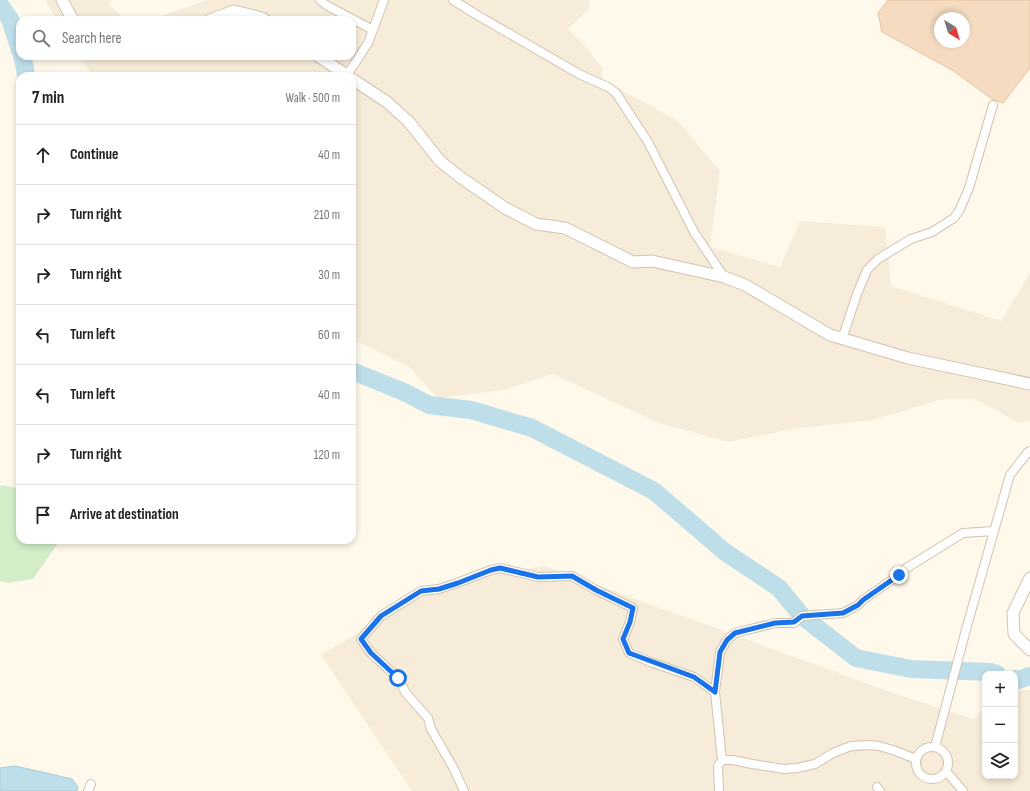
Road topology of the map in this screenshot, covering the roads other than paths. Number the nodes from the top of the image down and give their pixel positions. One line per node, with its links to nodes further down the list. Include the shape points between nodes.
1 (62, 0): 5 (street)
2 (320, 0): 8 (street)
3 (384, 0): 10 (street)
4 (454, 0): 16 (street, via 616,93 648,142 694,232)
5 (71, 16)
6 (221, 16): 7 (street, via 234,11)
7 (254, 16)
8 (347, 16)
9 (356, 21): 10 (street)
10 (373, 30): 13 (street)
11 (324, 60): 12 (street)
12 (342, 72)
13 (350, 72)
14 (356, 81): 16 (street, via 387,102 409,122 440,161 505,208 536,224 565,228 633,262 652,261)
15 (993, 105): 17 (street, via 969,188 960,209 954,218 932,232 896,248 878,259 867,270)
16 (724, 277): 17 (street, via 745,285 830,335)
17 (842, 339): 18 (street, via 908,358)
18 (1030, 384)
19 (1030, 451): 20 (street, via 1010,475)
20 (994, 531): 23 (street, via 962,533 843,613 802,616 794,622 775,623 735,633 720,652); 24 (street)
21 (1030, 578): 22 (street, via 1013,613 1014,634)
22 (1027, 647)
23 (715, 692): 26 (street); 28 (street, via 694,677 629,653 623,639 633,608 572,576 538,577 500,568 439,589 421,591 381,616 361,639 371,653 398,678 406,693 428,718 431,729)
24 (934, 746): 25 (street, via 925,748); 27 (street, via 943,751 948,759)
25 (916, 759): 26 (street, via 893,750 868,745 852,746 815,764 797,768 784,769); 27 (street, via 918,772 924,778 934,780 943,776)
26 (722, 760): 29 (street, via 718,766)
27 (946, 770): 30 (street)
28 (464, 791)
29 (718, 791)
30 (964, 791)

